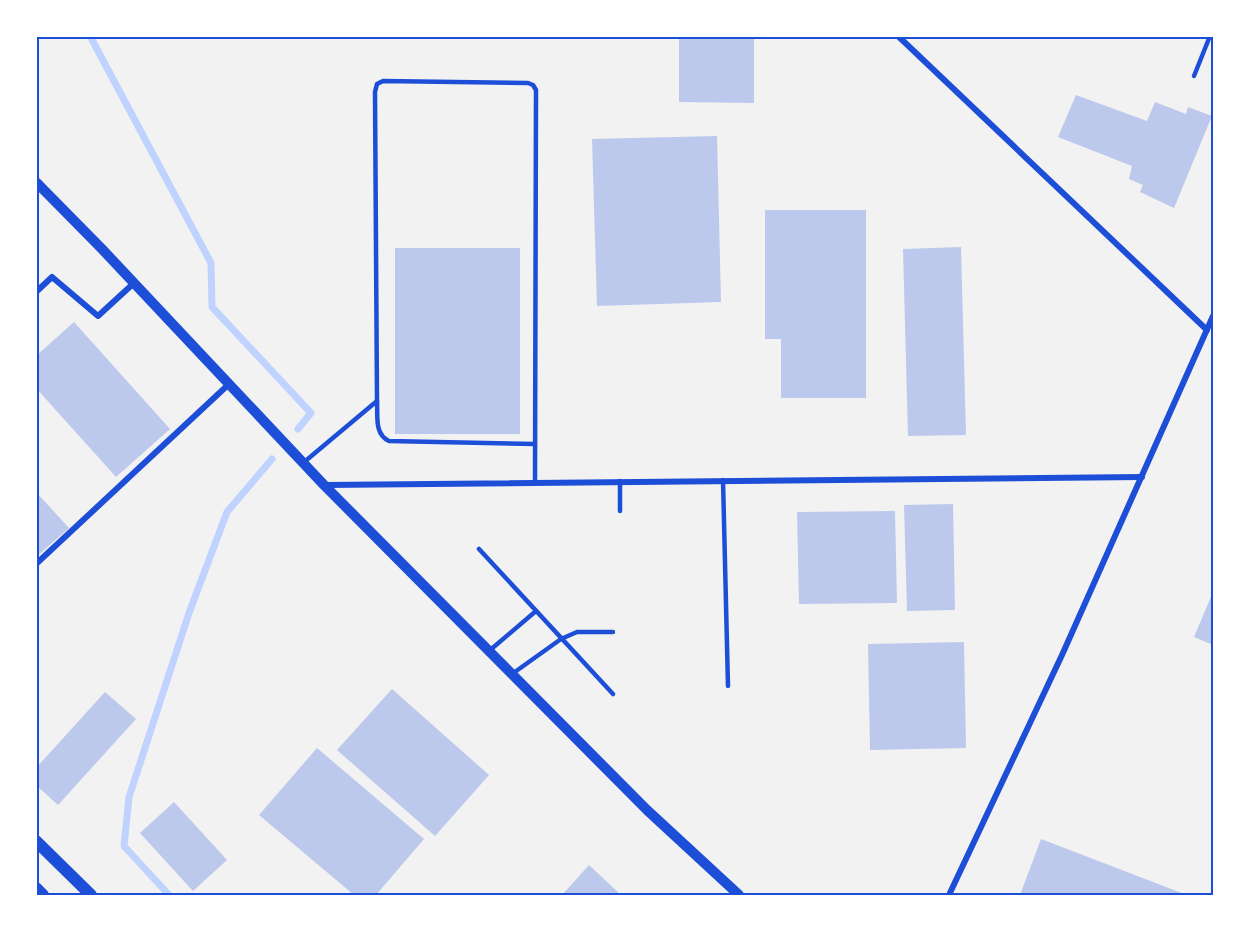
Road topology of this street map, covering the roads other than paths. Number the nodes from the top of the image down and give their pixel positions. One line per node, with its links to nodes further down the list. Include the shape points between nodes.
1 (898, 36): 8 (street)
2 (1210, 36): 3 (lane)
3 (1194, 76)
4 (36, 182): 5 (street)
5 (134, 283): 6 (street, via 98,316 52,278); 9 (street)
6 (36, 292)
7 (1213, 316): 8 (street)
8 (1207, 330): 13 (street)
9 (229, 384): 12 (street); 20 (street)
10 (377, 401): 11 (lane, via 379,432 389,441); 11 (lane, via 377,84 528,83 536,90); 12 (lane)
11 (535, 444): 16 (lane)
12 (303, 463): 17 (street)
13 (1142, 477): 14 (street); 33 (street)
14 (723, 480): 15 (street); 26 (lane)
15 (620, 481): 16 (street); 18 (lane)
16 (535, 482): 17 (street)
17 (324, 485): 24 (street)
18 (620, 510)
19 (479, 549): 21 (lane)
20 (36, 564)
21 (536, 610): 23 (lane); 24 (lane)
22 (613, 632): 23 (lane, via 577,632)
23 (561, 639): 25 (lane); 27 (lane)
24 (489, 651): 25 (street)
25 (512, 675): 32 (street)
26 (728, 686)
27 (613, 694)
28 (36, 841): 31 (main road)
29 (36, 888): 30 (main road)
30 (44, 895)
31 (92, 895)
32 (739, 895)
33 (949, 895)

